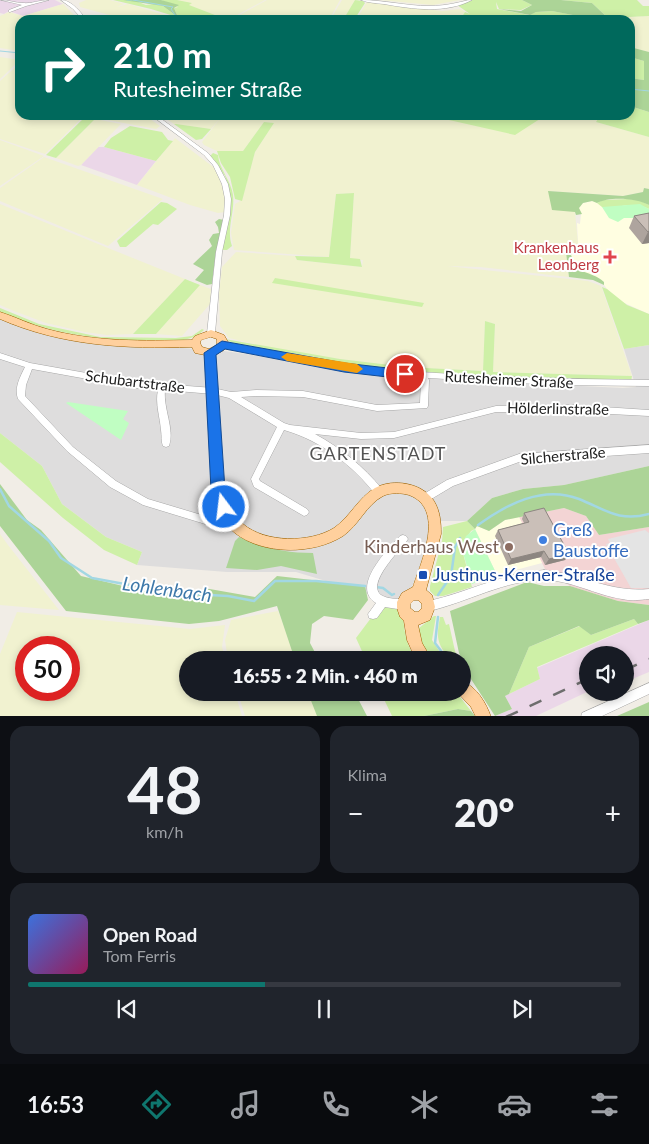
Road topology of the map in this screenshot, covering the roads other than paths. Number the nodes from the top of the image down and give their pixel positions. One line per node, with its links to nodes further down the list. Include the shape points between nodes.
1 (3, 0): 6 (street)
2 (47, 0): 6 (street)
3 (63, 0): 8 (street)
4 (363, 0): 5 (street, via 430,7)
5 (470, 0)
6 (25, 6): 7 (street)
7 (10, 11)
8 (80, 15)
9 (160, 120): 11 (street, via 206,154 225,184 227,215 219,252)
10 (0, 316): 12 (main road, via 47,332 83,339 133,344)
11 (211, 333): 12 (main road, via 200,336); 13 (main road, via 221,337)
12 (195, 343): 14 (main road, via 198,350)
13 (222, 345): 14 (main road); 18 (street, Rutesheimer Straße, via 344,367 405,374)
14 (210, 353): 20 (main road)
15 (0, 356): 16 (street, Schubartstraße)
16 (30, 366): 19 (street, Schubartstraße); 29 (street, via 22,382 21,397 91,468 146,502 225,526)
17 (425, 380): 21 (street, Schubartstraße, via 424,406 411,408 359,406 303,394)
18 (649, 384)
19 (162, 387): 20 (street, Schubartstraße); 24 (street, via 159,398 167,432)
20 (213, 391): 21 (street, Schubartstraße); 29 (main road, via 218,490 230,519)
21 (231, 395): 23 (street)
22 (649, 413): 23 (street, Hölderlinstraße, via 596,409 496,409 412,431 361,436)
23 (286, 427): 26 (street, via 350,461); 28 (street, via 255,479 257,484)
24 (166, 444)
25 (649, 449): 27 (street, Silcherstraße, via 519,458 450,483)
26 (379, 492): 27 (main road, via 401,488); 29 (main road, via 338,532 309,543 266,541)
27 (425, 498): 31 (main road, via 431,507 435,534)
28 (304, 512)
29 (236, 525)
30 (403, 539): 33 (street, via 372,579 372,589)
31 (418, 593): 34 (main road); 35 (main road, via 406,597)
32 (649, 594): 34 (street, via 618,594 542,575)
33 (383, 602): 35 (street); 36 (street)
34 (429, 606): 35 (main road, via 428,613)
35 (411, 613): 37 (main road, via 412,635)
36 (373, 614)
37 (418, 651)
38 (649, 688): 41 (street)
39 (471, 697): 40 (main road)
40 (484, 716)
41 (586, 716)

